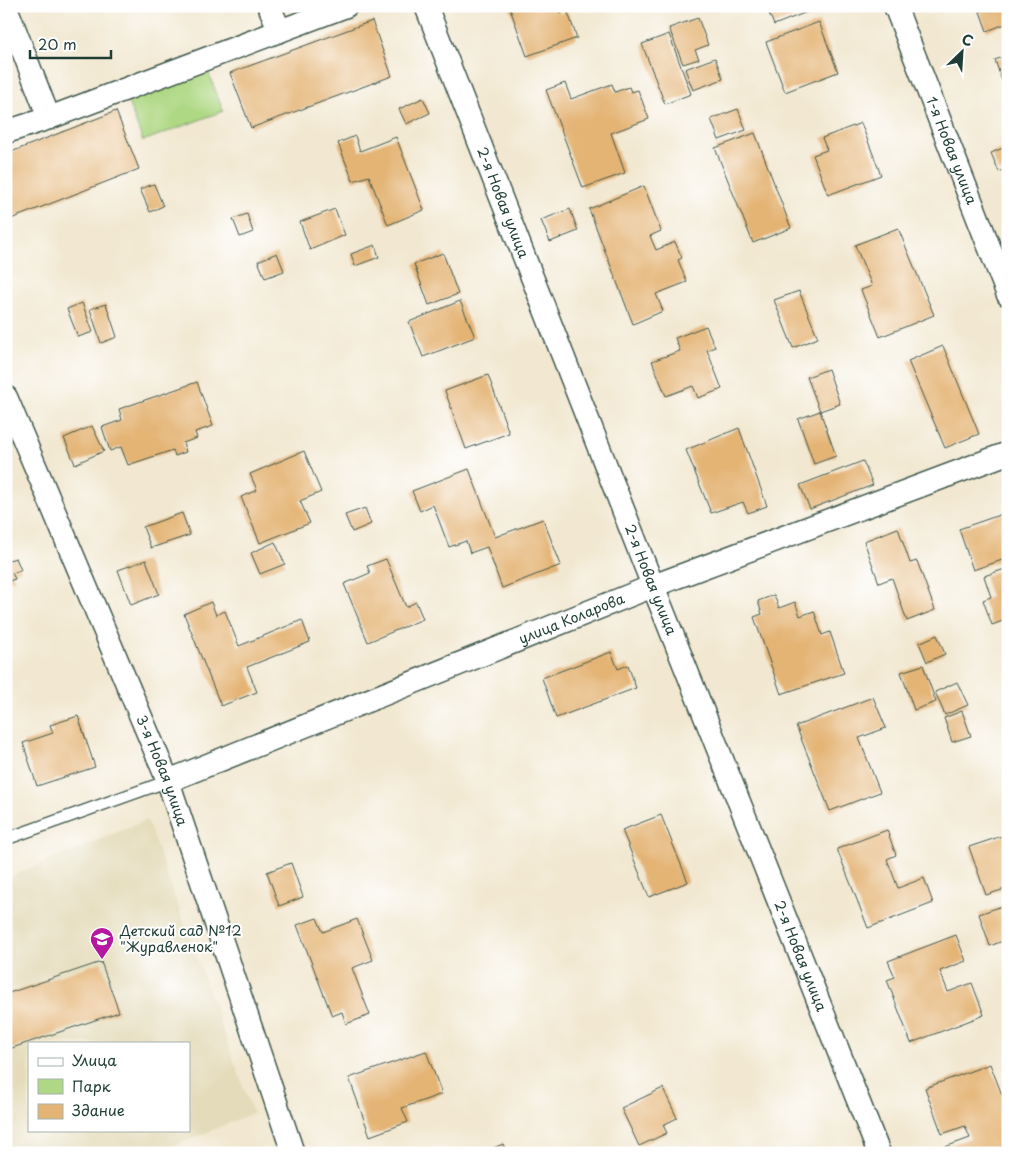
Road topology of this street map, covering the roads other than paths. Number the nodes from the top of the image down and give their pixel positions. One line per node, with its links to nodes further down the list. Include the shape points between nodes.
1 (269, 6): 6 (street)
2 (346, 6): 6 (street)
3 (426, 6): 12 (street, 2-я Новая улица)
4 (895, 6): 9 (street, 1-я Новая улица)
5 (6, 7): 7 (street)
6 (280, 31): 7 (street)
7 (49, 118): 8 (street)
8 (6, 132)
9 (1008, 295)
10 (6, 397): 13 (street, 3-я Новая улица)
11 (1008, 453): 12 (street, улица Коларова)
12 (653, 586): 13 (street, улица Коларова); 16 (street, 2-я Новая улица)
13 (168, 781): 14 (lane); 15 (street, 3-я Новая улица)
14 (6, 839)
15 (293, 1153)
16 (879, 1153)

